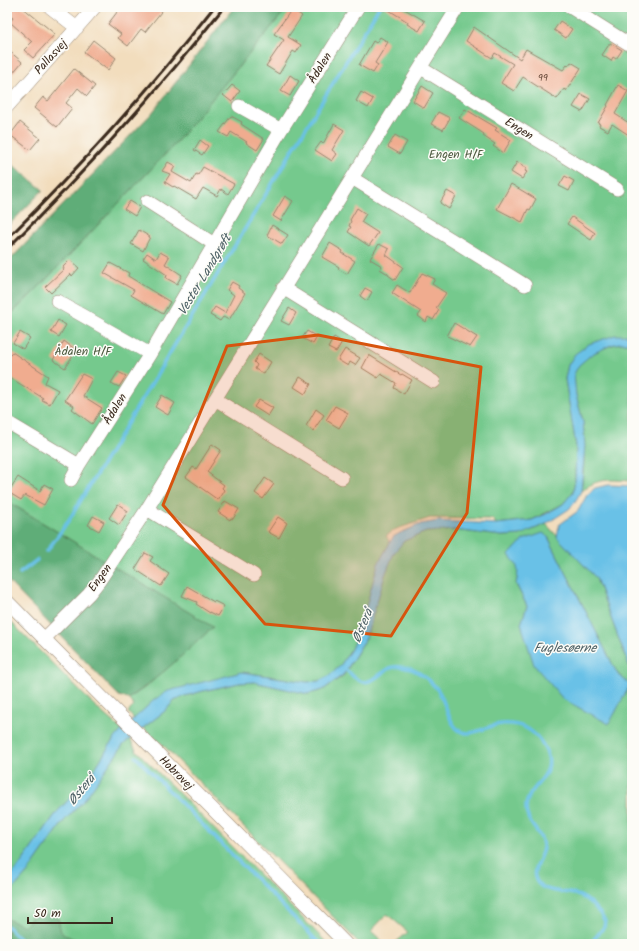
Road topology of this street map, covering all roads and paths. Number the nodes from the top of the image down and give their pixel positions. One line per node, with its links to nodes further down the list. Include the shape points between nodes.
1 (50, 7): 6 (street)
2 (95, 7): 6 (street, Pallasvej)
3 (358, 7): 11 (street, Ådalen)
4 (458, 7): 8 (street, Engen)
5 (570, 7): 7 (street)
6 (77, 28): 10 (street, Pallasvej)
7 (632, 46)
8 (420, 68): 12 (street, Engen); 13 (street, Engen)
9 (239, 106): 11 (street)
10 (7, 107)
11 (281, 130): 15 (street, Ådalen)
12 (352, 178): 16 (street); 17 (street, Engen)
13 (617, 189)
14 (147, 201): 15 (street)
15 (214, 244): 19 (street, Ådalen)
16 (524, 286)
17 (283, 288): 20 (street); 21 (street, Engen)
18 (57, 301): 19 (street)
19 (150, 354): 23 (street, Ådalen)
20 (434, 382)
21 (215, 399): 24 (street); 26 (street, Engen)
22 (7, 422): 23 (street)
23 (79, 465): 25 (street, Ådalen)
24 (342, 478)
25 (71, 480)
26 (147, 509): 27 (street); 29 (street, Engen, via 89,594)
27 (254, 576)
28 (7, 601): 29 (street, Hobrovej)
29 (44, 639): 30 (street, Hobrovej)
30 (346, 944)

